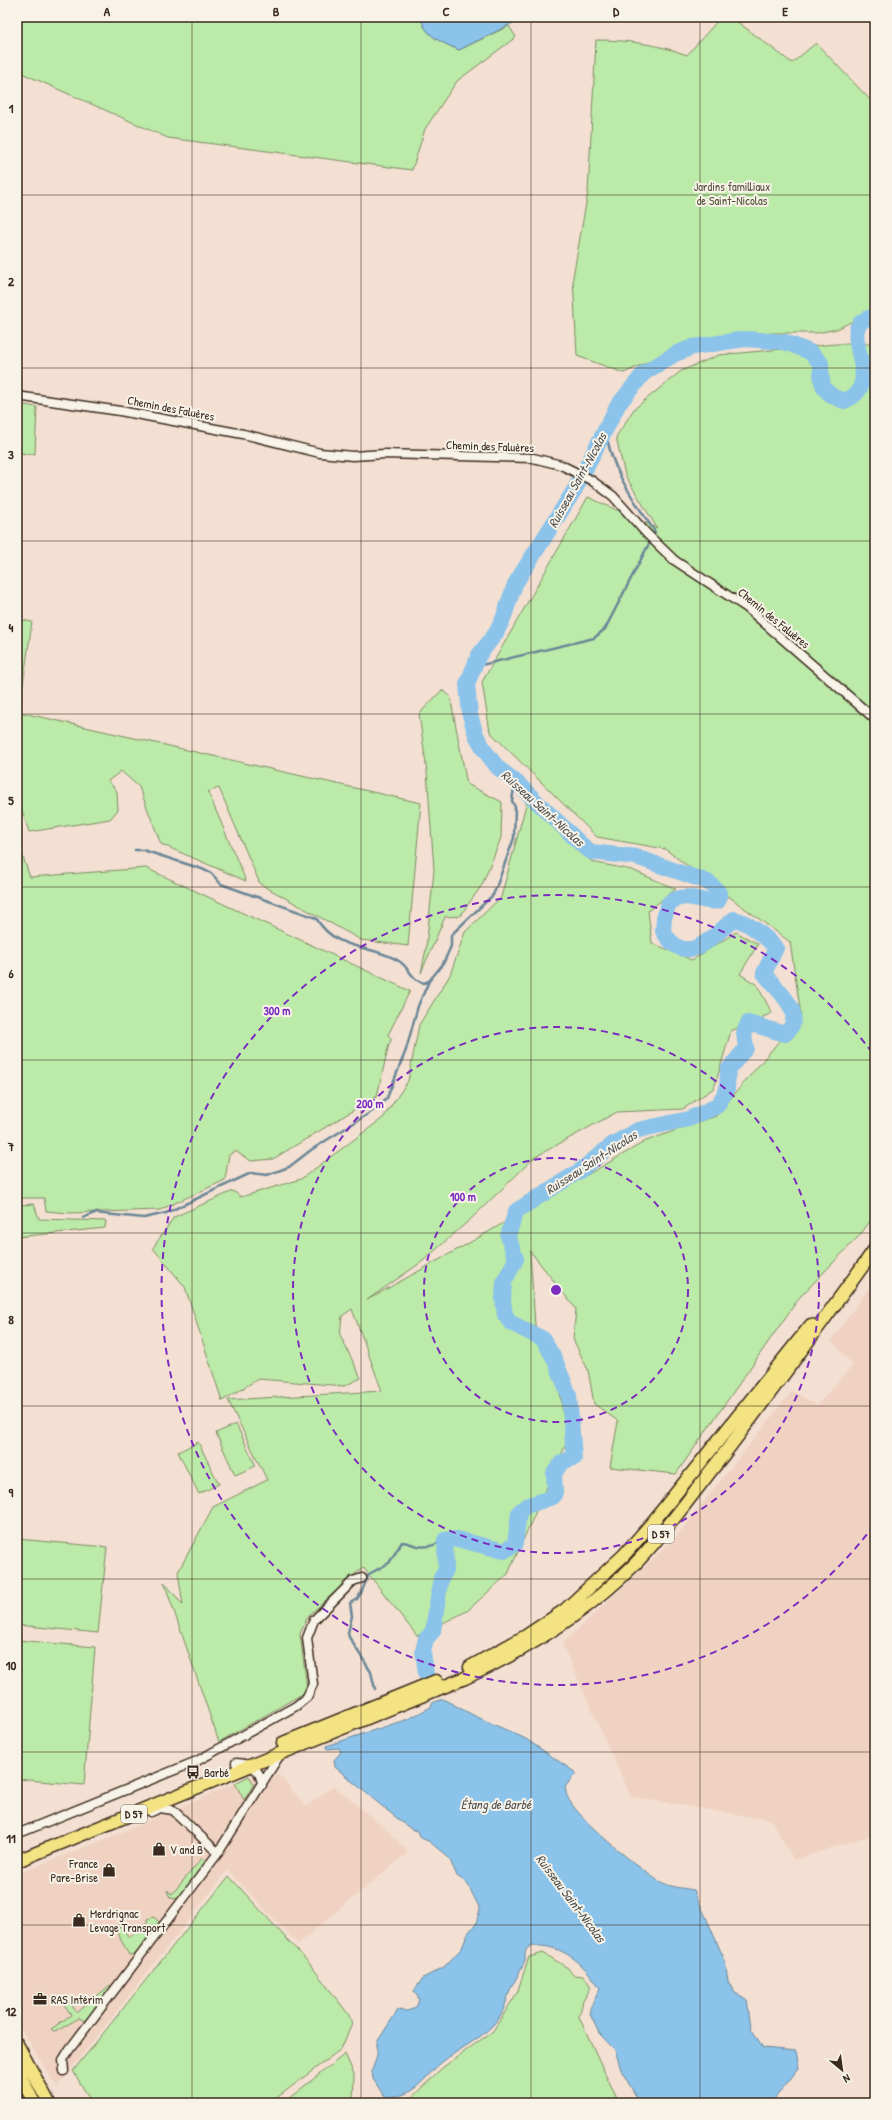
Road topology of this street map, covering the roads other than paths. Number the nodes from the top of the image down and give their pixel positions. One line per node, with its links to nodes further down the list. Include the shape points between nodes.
1 (17, 396): 2 (street, Chemin des Faluères, via 120,410 243,434 320,453 353,456 384,454 533,458 560,465 591,480 613,496 674,560 747,608)
2 (875, 719)
3 (875, 1248): 5 (main road, D 57, via 778,1383 667,1527 635,1564 603,1592 529,1646 492,1666); 6 (main road, D 57, via 652,1523 624,1555 565,1610 526,1636 460,1672)
4 (362, 1578): 9 (street, via 353,1581 314,1620 307,1638 313,1684 307,1697 296,1706 197,1761)
5 (282, 1752): 7 (main road, D 57); 8 (street)
6 (236, 1763): 7 (street); 12 (main road, D 57)
7 (250, 1766): 8 (street, via 259,1773); 10 (main road, D 57)
8 (262, 1785): 11 (street)
9 (17, 1834)
10 (80, 1836): 11 (street, via 160,1808 170,1809); 13 (main road, D 57)
11 (218, 1853): 16 (street, via 69,2050 63,2060)
12 (17, 1854)
13 (17, 1862)
14 (17, 2044): 20 (main road)
15 (17, 2068): 18 (main road)
16 (64, 2071)
17 (17, 2077): 18 (main road)
18 (27, 2091): 19 (main road)
19 (34, 2103)
20 (49, 2103)

